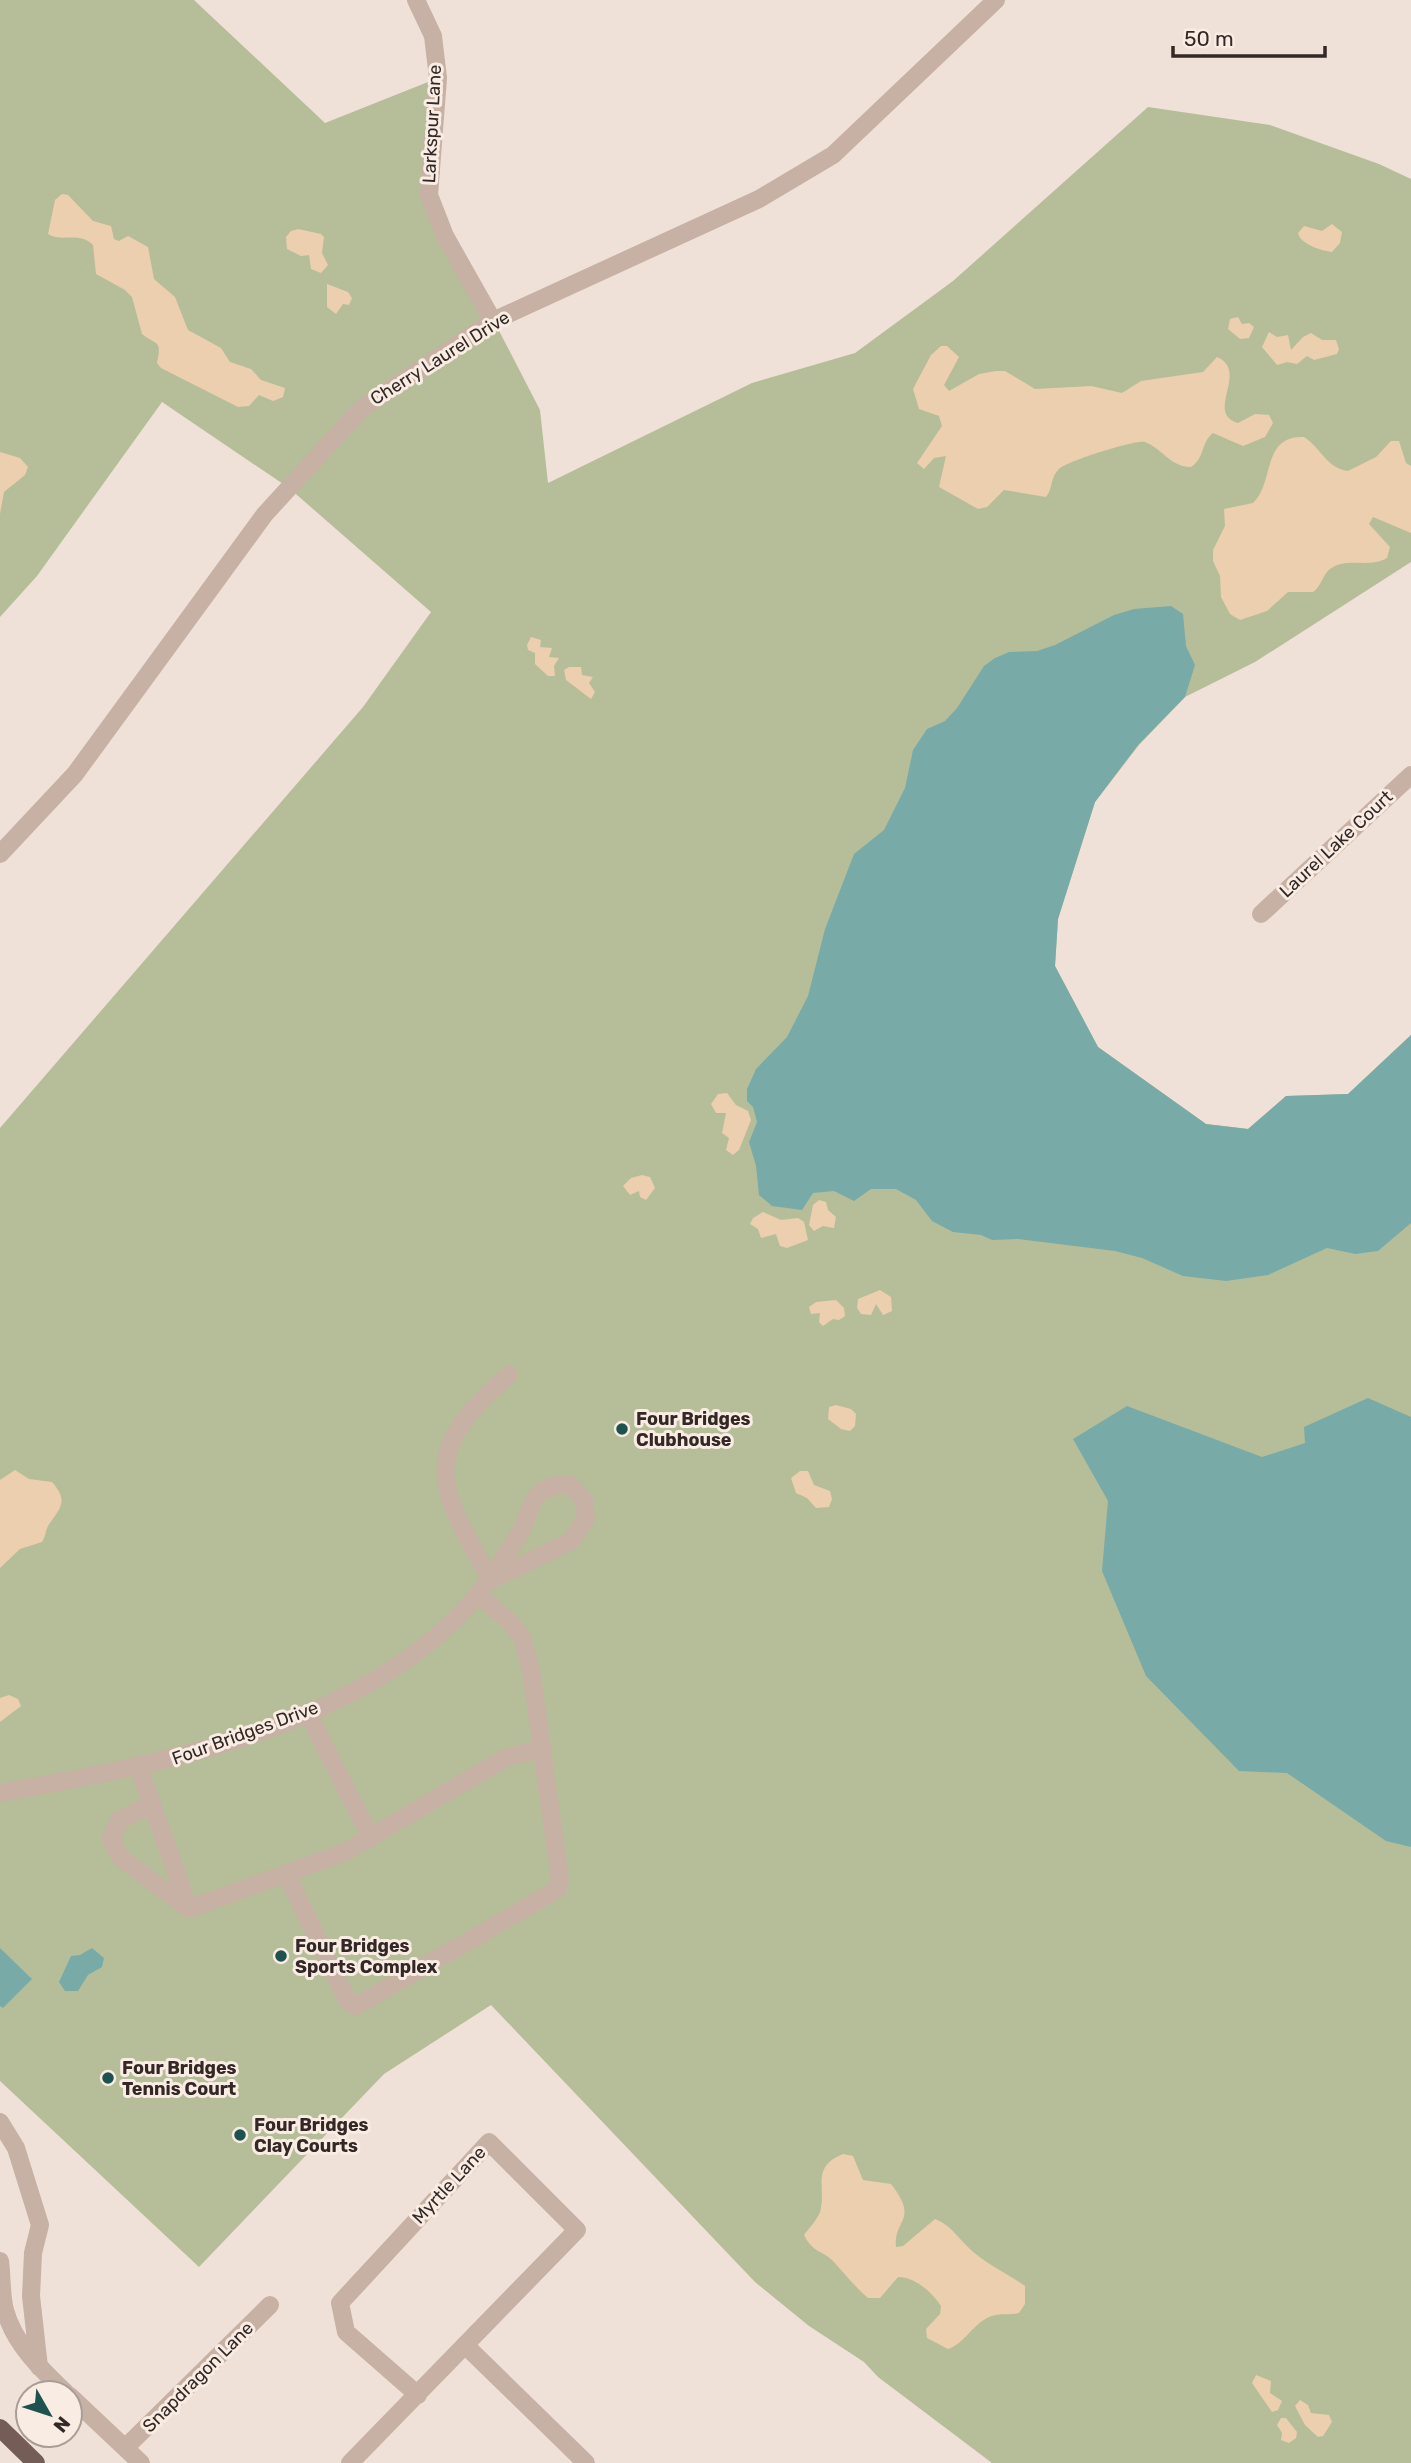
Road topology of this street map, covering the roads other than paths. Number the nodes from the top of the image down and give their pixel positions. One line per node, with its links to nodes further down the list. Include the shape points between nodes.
1 (416, 0): 3 (street, Larkspur Lane, via 433,36 438,78 429,195 445,236)
2 (996, 0): 3 (street, Cherry Laurel Drive, via 833,155 760,199)
3 (493, 321): 5 (street, Cherry Laurel Drive, via 362,408 265,514 75,774)
4 (1411, 775): 6 (street, Laurel Lake Court)
5 (0, 854)
6 (1261, 914)
7 (509, 1375): 8 (street, via 473,1405 456,1429 445,1465 448,1501)
8 (491, 1580): 8 (street, Four Bridges Drive, via 523,1528 535,1498 550,1485 569,1484 584,1499 586,1519 571,1541); 9 (street, Four Bridges Drive)
9 (479, 1595): 10 (street, Four Bridges Drive, via 393,1672); 11 (street, via 522,1637)
10 (307, 1712): 12 (street, Four Bridges Drive); 15 (street)
11 (542, 1749): 15 (street, via 507,1757); 16 (street, via 558,1889 356,2006 347,2000)
12 (139, 1767): 13 (street, Four Bridges Drive); 14 (street)
13 (0, 1793)
14 (152, 1805): 17 (street); 17 (street, via 119,1819 111,1839 120,1857)
15 (371, 1838): 16 (street)
16 (287, 1875): 17 (street)
17 (189, 1909)
18 (0, 2122): 21 (street, via 16,2148 40,2225)
19 (0, 2261): 20 (street)
20 (1, 2268): 21 (street); 22 (street)
21 (32, 2268): 25 (street)
22 (2, 2296): 25 (street, via 17,2337)
23 (270, 2305): 30 (street, Snapdragon Lane)
24 (467, 2347): 27 (street, Myrtle Lane); 27 (street, Myrtle Lane, via 577,2230 488,2142 340,2304 346,2332); 34 (street)
25 (39, 2367): 26 (street)
26 (51, 2379)
27 (418, 2395): 33 (street, Myrtle Lane)
28 (84, 2410): 30 (street)
29 (0, 2428): 31 (main road)
30 (125, 2448): 32 (street)
31 (36, 2463)
32 (141, 2463)
33 (350, 2463)
34 (586, 2463)

